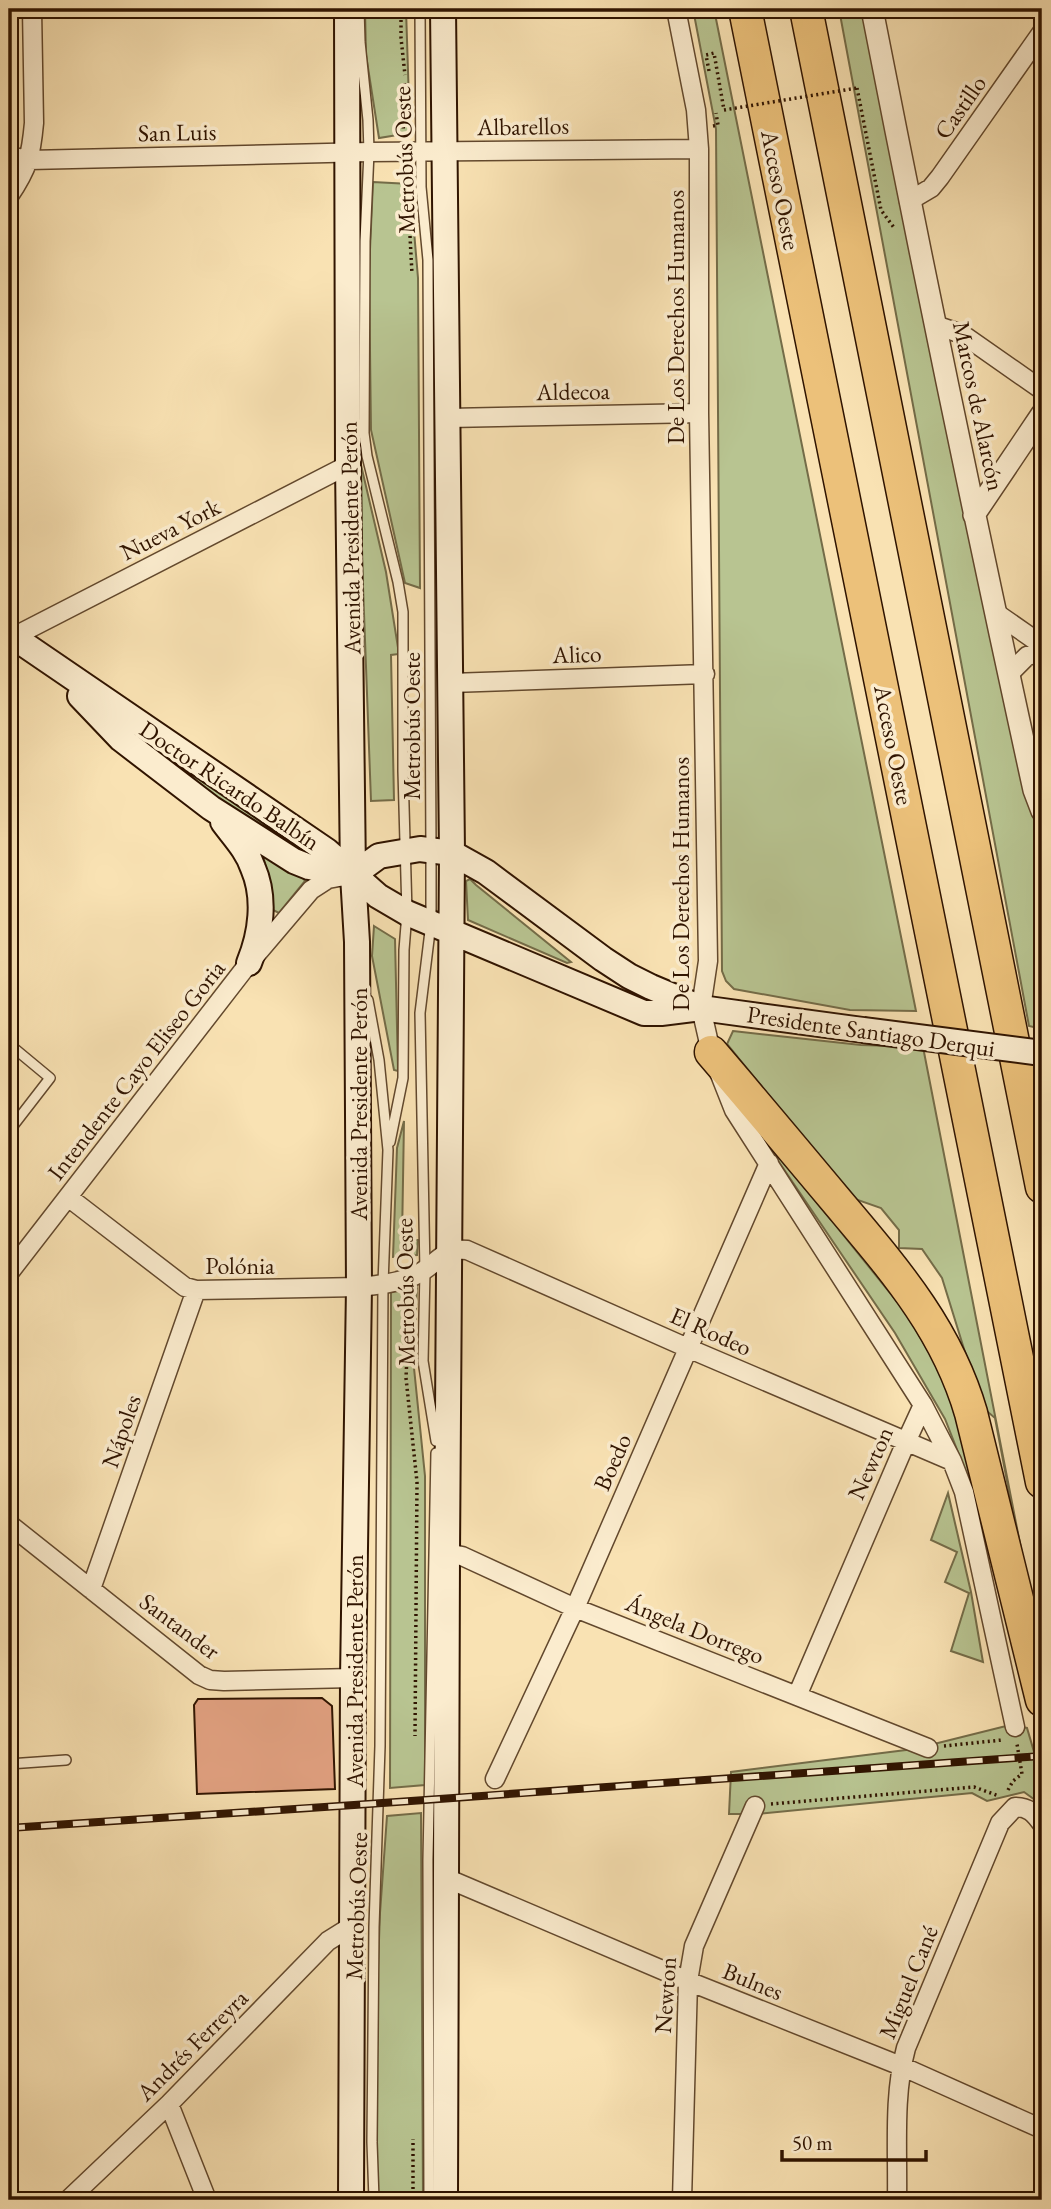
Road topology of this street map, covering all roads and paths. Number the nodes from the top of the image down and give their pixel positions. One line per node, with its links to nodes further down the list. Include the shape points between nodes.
1 (32, 9): 18 (street, via 34,123)
2 (347, 9): 16 (main road, Avenida Presidente Perón)
3 (359, 9): 16 (lane, Metrobús Oeste, via 368,120)
4 (420, 9): 15 (lane, Metrobús Oeste)
5 (443, 9): 15 (main road)
6 (677, 9): 13 (street, De Los Derechos Humanos)
7 (745, 9): 64 (highway, Acceso Oeste)
8 (806, 9): 52 (highway)
9 (873, 9): 20 (street, Marcos de Alarcón)
10 (1042, 32): 20 (street, Castillo, via 940,177)
11 (710, 78): 21 (path, bridge, via 706,55 714,53 724,110 857,88 881,210 902,238)
12 (714, 102): 13 (path, via 718,125 711,127 708,108)
13 (696, 110): 14 (street, De Los Derechos Humanos)
14 (699, 149): 15 (street, Albarellos); 24 (street, De Los Derechos Humanos)
15 (433, 151): 16 (street, Albarellos); 26 (main road); 39 (lane, Metrobús Oeste, via 421,187 428,260)
16 (358, 152): 18 (street, San Luis); 27 (main road, Avenida Presidente Perón); 39 (lane, Metrobús Oeste, via 365,241 364,433 403,612 403,771)
17 (9, 156): 18 (street, San Luis)
18 (29, 160): 19 (street)
19 (9, 196)
20 (909, 201): 21 (street, Marcos de Alarcón)
21 (918, 242): 22 (street, Marcos de Alarcón)
22 (935, 324): 23 (street, via 962,334); 28 (street, Marcos de Alarcón)
23 (1042, 390)
24 (699, 413): 26 (street, Aldecoa); 34 (street, De Los Derechos Humanos)
25 (1042, 414): 28 (street)
26 (449, 418): 36 (main road)
27 (348, 465): 30 (street, Nueva York); 40 (main road, Avenida Presidente Perón)
28 (974, 515): 29 (street, Marcos de Alarcón)
29 (996, 613): 31 (street); 35 (street, Marcos de Alarcón)
30 (11, 636): 33 (main road, Doctor Ricardo Balbín)
31 (1042, 645)
32 (1042, 652): 35 (street, via 1027,656)
33 (48, 661): 37 (main road, via 121,739); 40 (main road, Doctor Ricardo Balbín, via 327,852)
34 (705, 674): 36 (street, Alico); 45 (street, De Los Derechos Humanos, via 708,961)
35 (1009, 674): 38 (street, Marcos de Alarcón)
36 (451, 683): 39 (main road)
37 (211, 808): 40 (main road, via 294,861); 44 (main road, via 254,869 261,921)
38 (1042, 811)
39 (430, 851): 40 (main road, via 379,856); 41 (lane, Metrobús Oeste); 42 (main road); 45 (main road, Presidente Santiago Derqui, via 486,872 629,976)
40 (353, 875): 41 (main road, Doctor Ricardo Balbín); 43 (main road, Avenida Presidente Perón); 44 (street, Intendente Cayo Eliseo Goria, via 328,879 311,890)
41 (407, 913): 42 (main road, Doctor Ricardo Balbín); 50 (lane, Metrobús Oeste, via 402,1078)
42 (441, 928): 45 (main road, Presidente Santiago Derqui, via 644,1013); 54 (main road); 55 (lane, Metrobús Oeste, via 421,1013)
43 (357, 942): 50 (lane, Metrobús Oeste, via 379,1060); 57 (main road, Avenida Presidente Perón)
44 (249, 964): 53 (street, Intendente Cayo Eliseo Goria)
45 (701, 1008): 47 (street, De Los Derechos Humanos); 48 (main road, Presidente Santiago Derqui, bridge)
46 (9, 1044): 49 (lane, via 50,1078)
47 (712, 1052): 51 (street, De Los Derechos Humanos, via 734,1110); 71 (highway, via 898,1275 946,1347 971,1413)
48 (1042, 1053)
49 (9, 1131)
50 (388, 1150): 57 (lane, Metrobús Oeste)
51 (769, 1163): 59 (street, Boedo); 60 (street, De Los Derechos Humanos)
52 (1042, 1187)
53 (68, 1197): 56 (street, Intendente Cayo Eliseo Goria); 58 (street, Polónia)
54 (449, 1250): 55 (street); 59 (street, El Rodeo, via 467,1250); 61 (lane, Metrobús Oeste); 66 (main road)
55 (425, 1271): 57 (street, Polónia); 61 (lane, Metrobús Oeste, via 423,1361)
56 (9, 1273)
57 (371, 1285): 58 (street, Polónia); 69 (main road, Avenida Presidente Perón); 88 (lane, Metrobús Oeste, via 380,1746 373,1954)
58 (196, 1290): 67 (street, Nápoles)
59 (690, 1349): 62 (street, El Rodeo); 68 (street, Boedo)
60 (923, 1405): 62 (street, Newton); 63 (street, De Los Derechos Humanos)
61 (436, 1441): 89 (lane, Metrobús Oeste, via 428,1860)
62 (906, 1442): 63 (street, El Rodeo); 70 (street, Newton)
63 (952, 1461): 72 (street, De Los Derechos Humanos, via 967,1505)
64 (1042, 1482)
65 (9, 1524): 67 (street, Santander)
66 (446, 1553): 68 (street, Ángela Dorrego, via 462,1556); 79 (main road)
67 (91, 1589): 69 (street, Santander, via 210,1680)
68 (575, 1608): 70 (street, Ángela Dorrego); 76 (street, Boedo)
69 (353, 1678): 80 (main road, Avenida Presidente Perón)
70 (797, 1696): 73 (street, Ángela Dorrego)
71 (1042, 1700)
72 (1016, 1733): 73 (path); 77 (path, via 1022,1773 997,1797 974,1787)
73 (928, 1748)
74 (66, 1760): 75 (lane)
75 (9, 1764)
76 (495, 1779)
77 (755, 1806): 81 (street, Newton, via 694,1946)
78 (1042, 1824): 82 (street, Miguel Cané, via 1025,1807 1015,1807 1000,1823)
79 (446, 1878): 81 (street, Bulnes); 90 (main road)
80 (352, 1926): 83 (street, Andrés Ferreyra, via 328,1941); 87 (main road, Avenida Presidente Perón)
81 (688, 1981): 82 (street, Bulnes); 91 (street, Newton)
82 (901, 2066): 84 (street, Bulnes); 92 (street, Miguel Cané)
83 (169, 2104): 85 (street, Andrés Ferreyra); 86 (street)
84 (1042, 2129)
85 (68, 2200)
86 (207, 2200)
87 (351, 2200)
88 (374, 2200)
89 (429, 2200)
90 (445, 2200)
91 (682, 2200)
92 (897, 2200)

